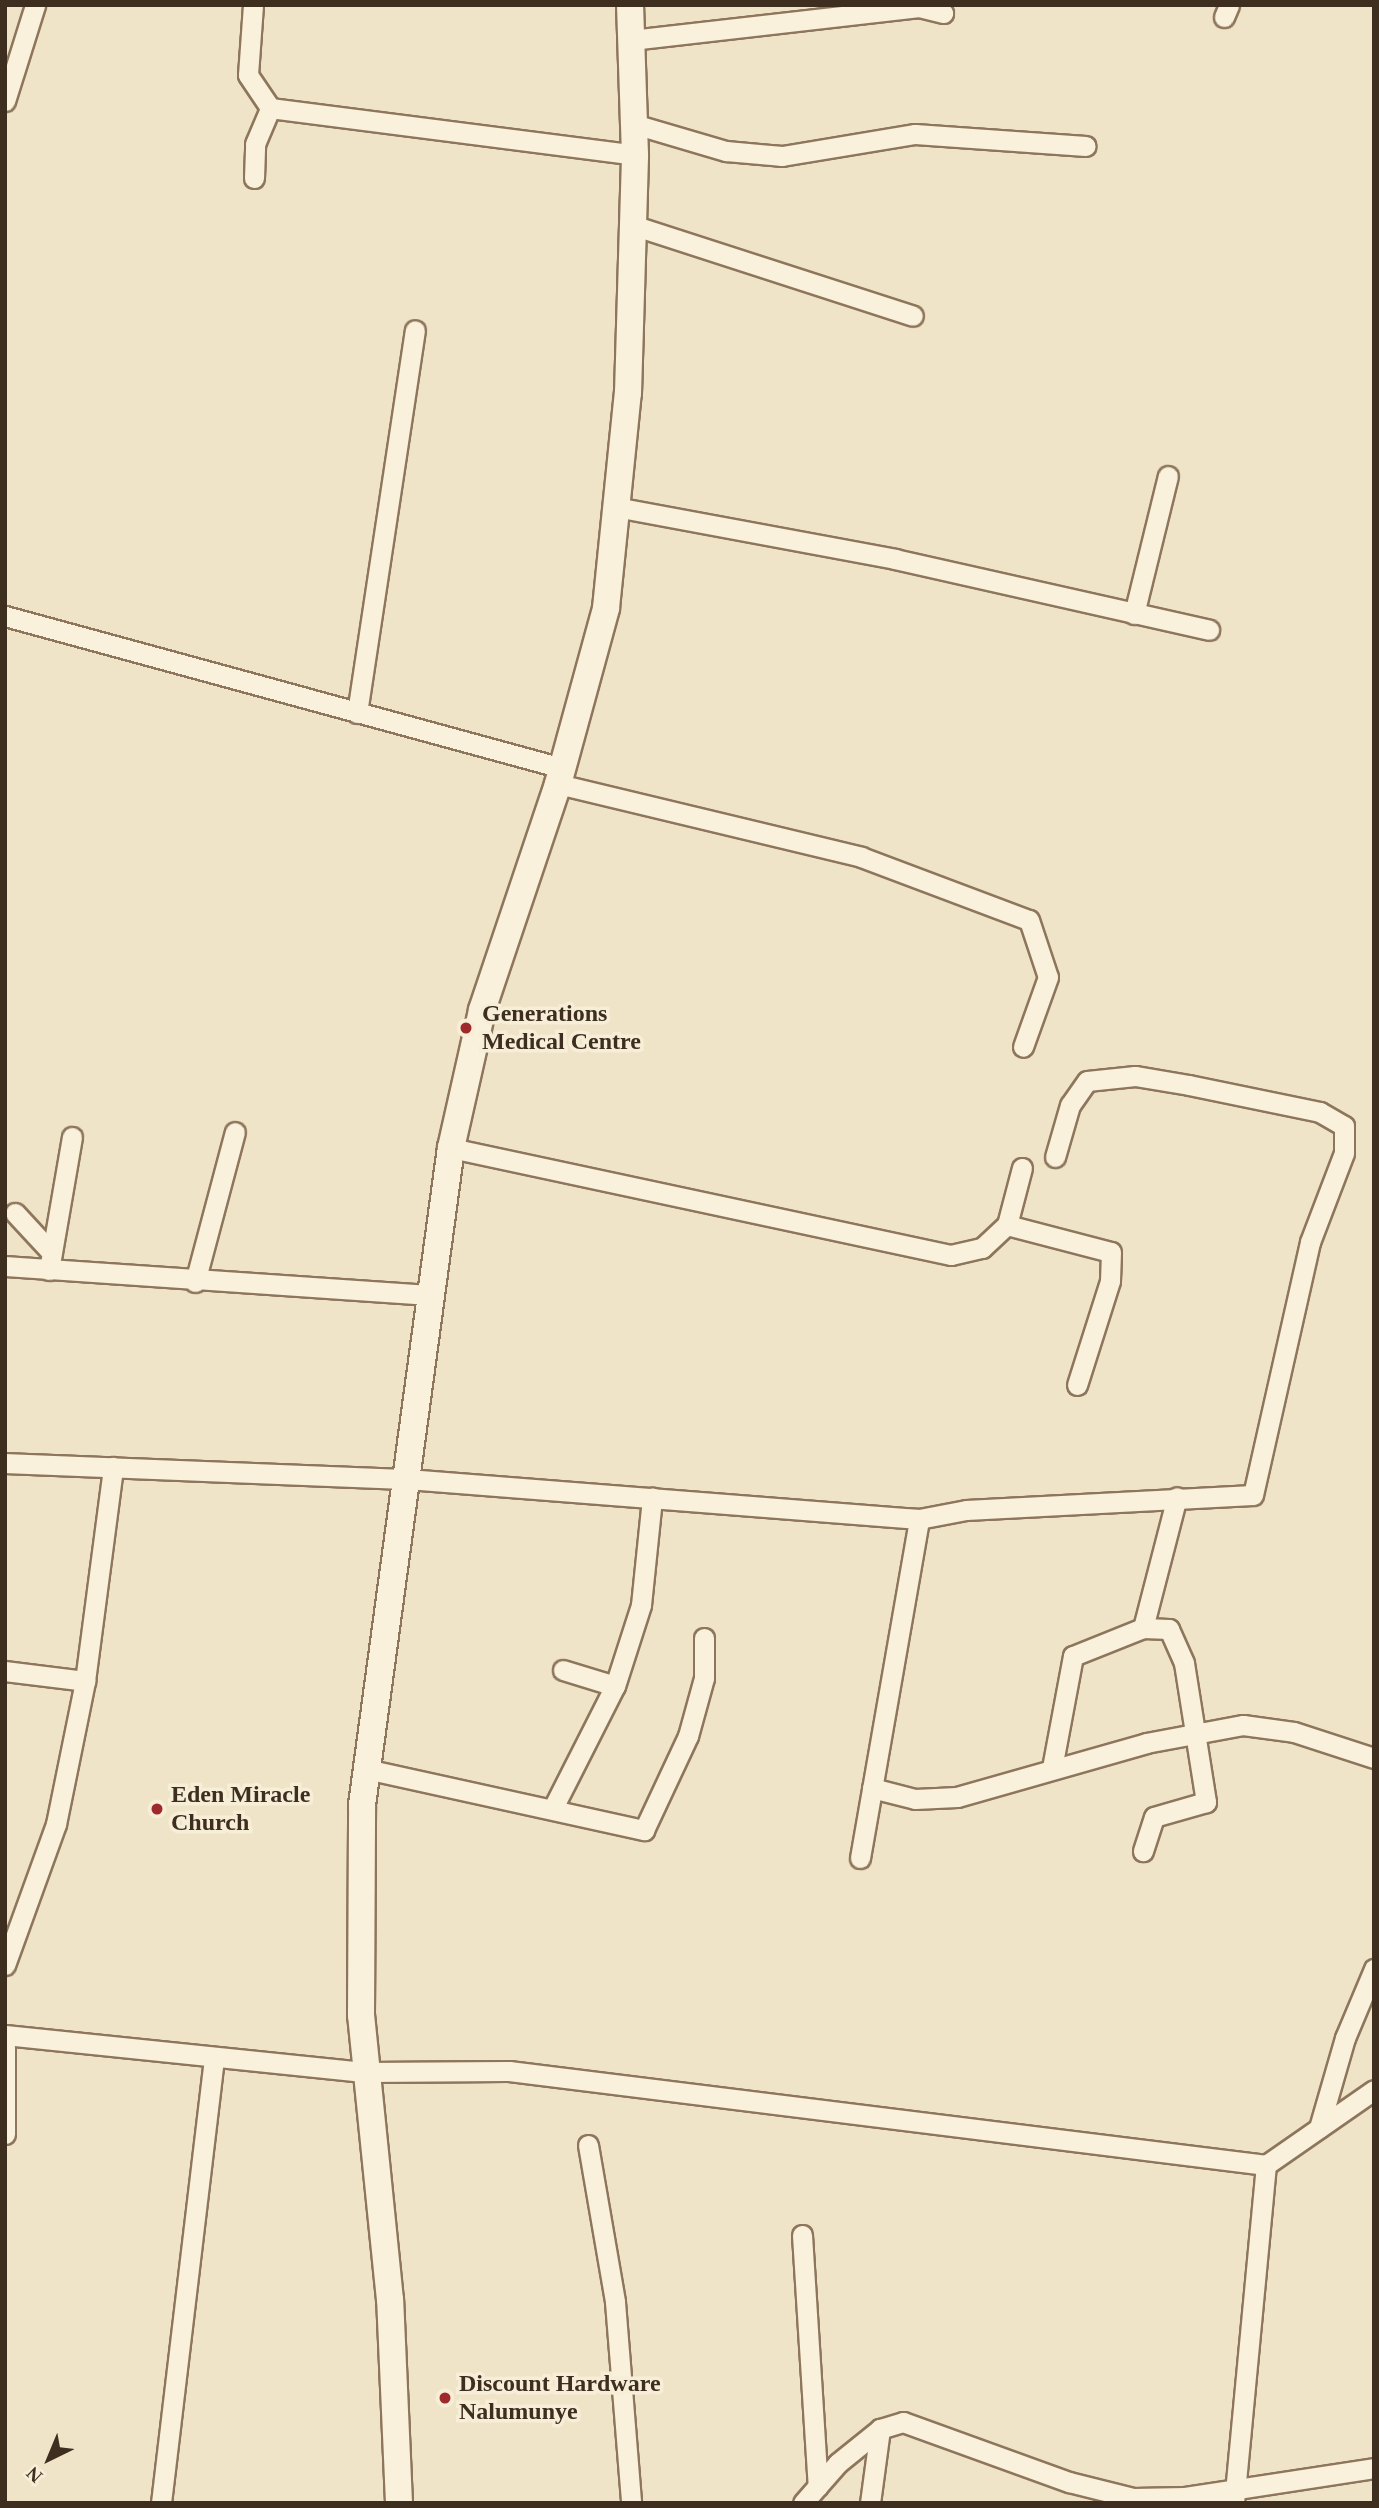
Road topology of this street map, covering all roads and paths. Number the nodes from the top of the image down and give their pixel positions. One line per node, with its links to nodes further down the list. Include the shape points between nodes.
1 (35, 5): 7 (street)
2 (253, 5): 8 (street, via 248,75)
3 (631, 5): 6 (street)
4 (919, 6): 5 (street); 6 (street)
5 (943, 13)
6 (631, 40): 9 (street)
7 (5, 101)
8 (270, 108): 11 (street); 12 (street, via 255,144)
9 (634, 124): 10 (street, via 726,151 782,156 915,134); 11 (street)
10 (1086, 146)
11 (635, 155): 13 (street)
12 (254, 178)
13 (632, 225): 14 (street); 17 (street)
14 (914, 316)
15 (415, 330): 21 (street)
16 (1168, 476): 18 (street)
17 (621, 508): 18 (street, via 895,559); 22 (street, via 606,608)
18 (1134, 614): 20 (street)
19 (5, 616): 21 (street)
20 (1209, 630)
21 (357, 713): 22 (street)
22 (560, 776): 23 (street, via 862,858 1028,920 1048,977); 26 (street, via 482,1010)
23 (1023, 1047)
24 (235, 1132): 33 (street)
25 (72, 1137): 31 (street)
26 (451, 1148): 30 (street, via 951,1255 982,1248); 34 (street)
27 (1055, 1157): 40 (street, via 1070,1105 1087,1081 1135,1076 1189,1085 1320,1112 1343,1126 1344,1153 1310,1242 1254,1496)
28 (1022, 1168): 30 (street)
29 (15, 1213): 31 (street)
30 (1007, 1225): 35 (street, via 1111,1252 1110,1281)
31 (50, 1261): 32 (street); 33 (street)
32 (5, 1266)
33 (195, 1282): 34 (street)
34 (432, 1295): 38 (street)
35 (1077, 1385)
36 (5, 1463): 37 (street)
37 (113, 1467): 38 (street); 46 (street)
38 (407, 1479): 39 (street); 51 (street)
39 (652, 1499): 41 (street); 47 (street, via 641,1605)
40 (1177, 1499): 41 (street, via 966,1510); 42 (street)
41 (919, 1519): 52 (street)
42 (1143, 1628): 48 (street, via 1169,1629 1184,1663); 50 (street, via 1073,1656)
43 (704, 1638): 53 (street, via 704,1678 688,1736 649,1825 640,1832)
44 (563, 1670): 47 (street)
45 (5, 1671): 46 (street)
46 (85, 1681): 56 (street, via 56,1824)
47 (615, 1686): 53 (street)
48 (1198, 1733): 49 (street, via 1243,1725 1294,1731); 50 (street); 54 (street, via 1206,1802 1154,1817)
49 (1374, 1758)
50 (1052, 1768): 52 (street, via 957,1797 915,1799)
51 (366, 1769): 53 (street); 61 (street, via 357,1910)
52 (872, 1788): 55 (street)
53 (553, 1808)
54 (1143, 1851)
55 (860, 1857)
56 (5, 1965)
57 (1374, 1969): 63 (street, via 1345,2038)
58 (5, 2035): 60 (street)
59 (5, 2047): 64 (street)
60 (214, 2057): 61 (street); 73 (street)
61 (366, 2072): 66 (street, via 509,2071); 74 (street, via 390,2300)
62 (1374, 2090): 63 (street)
63 (1319, 2128): 66 (street)
64 (5, 2134)
65 (588, 2145): 75 (street, via 615,2302)
66 (1266, 2165): 71 (street)
67 (802, 2235): 70 (street)
68 (880, 2430): 70 (street); 72 (street, via 917,2423); 77 (street)
69 (1374, 2468): 71 (street)
70 (818, 2486): 76 (street)
71 (1235, 2496): 72 (street)
72 (1108, 2497)
73 (160, 2503)
74 (399, 2503)
75 (631, 2503)
76 (803, 2503)
77 (870, 2503)

